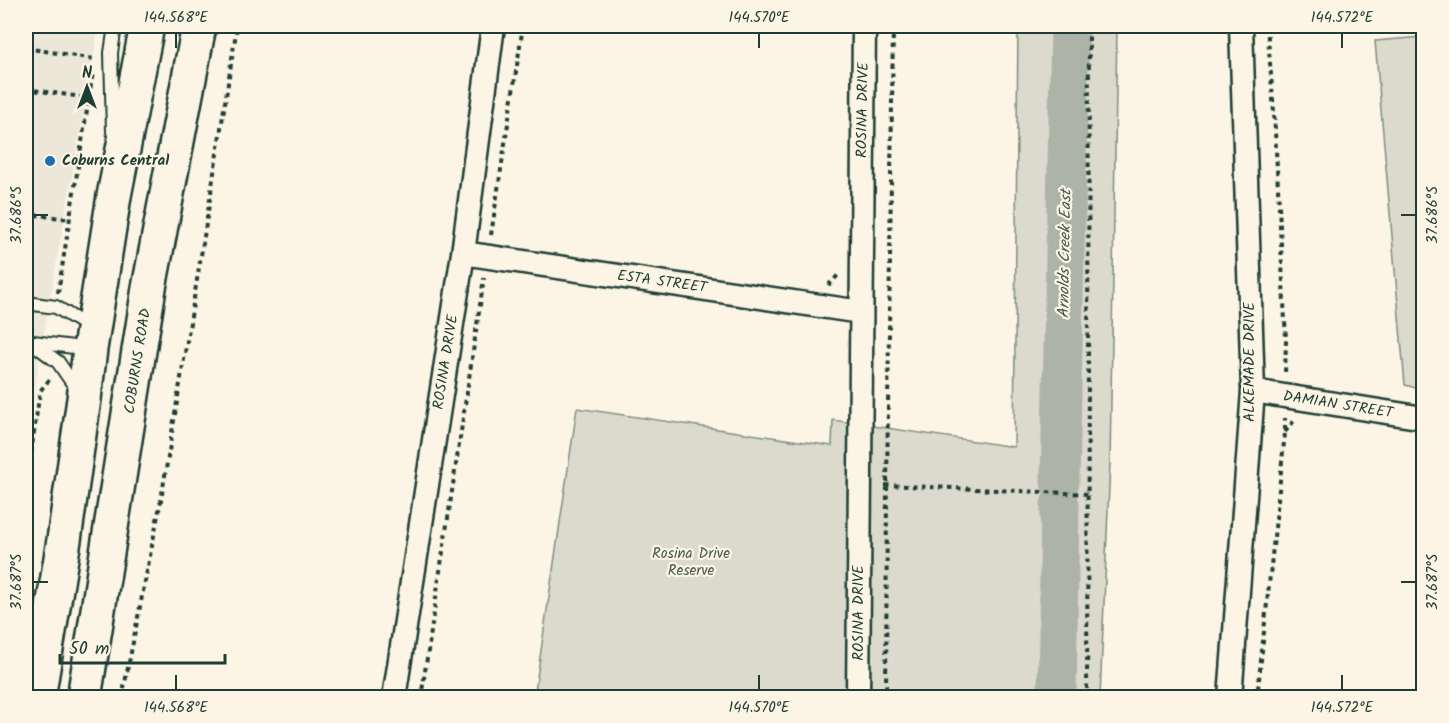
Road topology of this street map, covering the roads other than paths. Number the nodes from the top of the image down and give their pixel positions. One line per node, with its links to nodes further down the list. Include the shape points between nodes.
1 (115, 26): 7 (lane, via 111,53)
2 (147, 26): 7 (main road)
3 (199, 26): 13 (main road, COBURNS ROAD)
4 (493, 26): 8 (street, ROSINA DRIVE)
5 (864, 26): 10 (street, ROSINA DRIVE)
6 (1240, 26): 14 (street, ALKEMADE DRIVE)
7 (114, 196): 11 (main road)
8 (463, 253): 10 (street, ESTA STREET); 19 (street, ROSINA DRIVE)
9 (26, 303): 11 (lane, via 56,307)
10 (861, 312): 20 (street, ROSINA DRIVE)
11 (92, 340): 12 (lane); 13 (main road); 15 (main road)
12 (28, 341): 15 (lane, via 58,362)
13 (139, 354): 18 (main road, COBURNS ROAD)
14 (1253, 391): 16 (street, DAMIAN STREET); 21 (street, ALKEMADE DRIVE)
15 (84, 399): 17 (main road)
16 (1424, 418)
17 (38, 698)
18 (84, 698)
19 (394, 698)
20 (858, 698)
21 (1230, 698)

